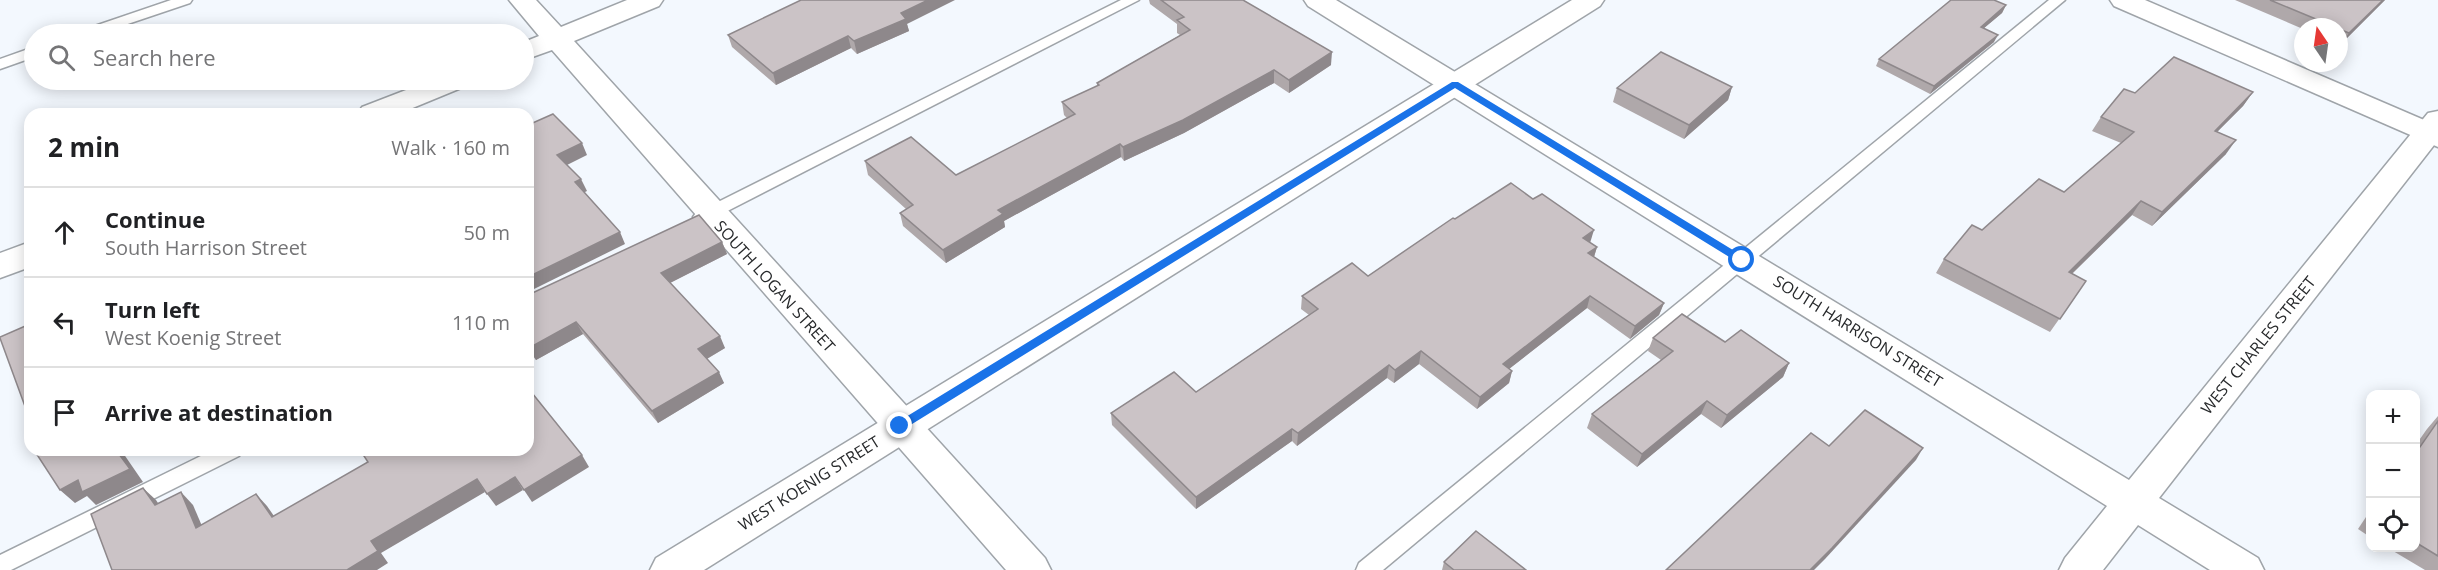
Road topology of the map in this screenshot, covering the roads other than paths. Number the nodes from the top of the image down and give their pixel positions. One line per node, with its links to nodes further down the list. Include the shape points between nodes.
1 (185, 0): 9 (lane)
2 (522, 0): 10 (street, SOUTH LOGAN STREET)
3 (650, 0): 10 (street)
4 (1132, 0): 18 (lane)
5 (1317, 0): 14 (street, SOUTH HARRISON STREET)
6 (1591, 0): 14 (street, WEST KOENIG STREET)
7 (2058, 0): 20 (lane)
8 (2123, 0): 17 (street)
9 (114, 24)
10 (556, 39): 11 (street); 18 (street, SOUTH LOGAN STREET)
11 (534, 48)
12 (24, 56): 13 (lane)
13 (0, 64)
14 (1455, 84): 20 (street, SOUTH HARRISON STREET); 22 (street, WEST KOENIG STREET)
15 (431, 90): 16 (street)
16 (387, 108)
17 (2434, 130): 24 (street, WEST CHARLES STREET)
18 (700, 218): 22 (street, SOUTH LOGAN STREET)
19 (24, 256): 21 (street)
20 (1742, 260): 24 (street, SOUTH HARRISON STREET); 28 (lane)
21 (0, 266)
22 (900, 426): 26 (street, WEST KOENIG STREET); 27 (street, SOUTH LOGAN STREET)
23 (220, 456): 25 (lane)
24 (2134, 501): 29 (street, WEST CHARLES STREET); 30 (street, SOUTH HARRISON STREET)
25 (0, 565)
26 (670, 570)
27 (1031, 570)
28 (1367, 570)
29 (2079, 570)
30 (2244, 570)

